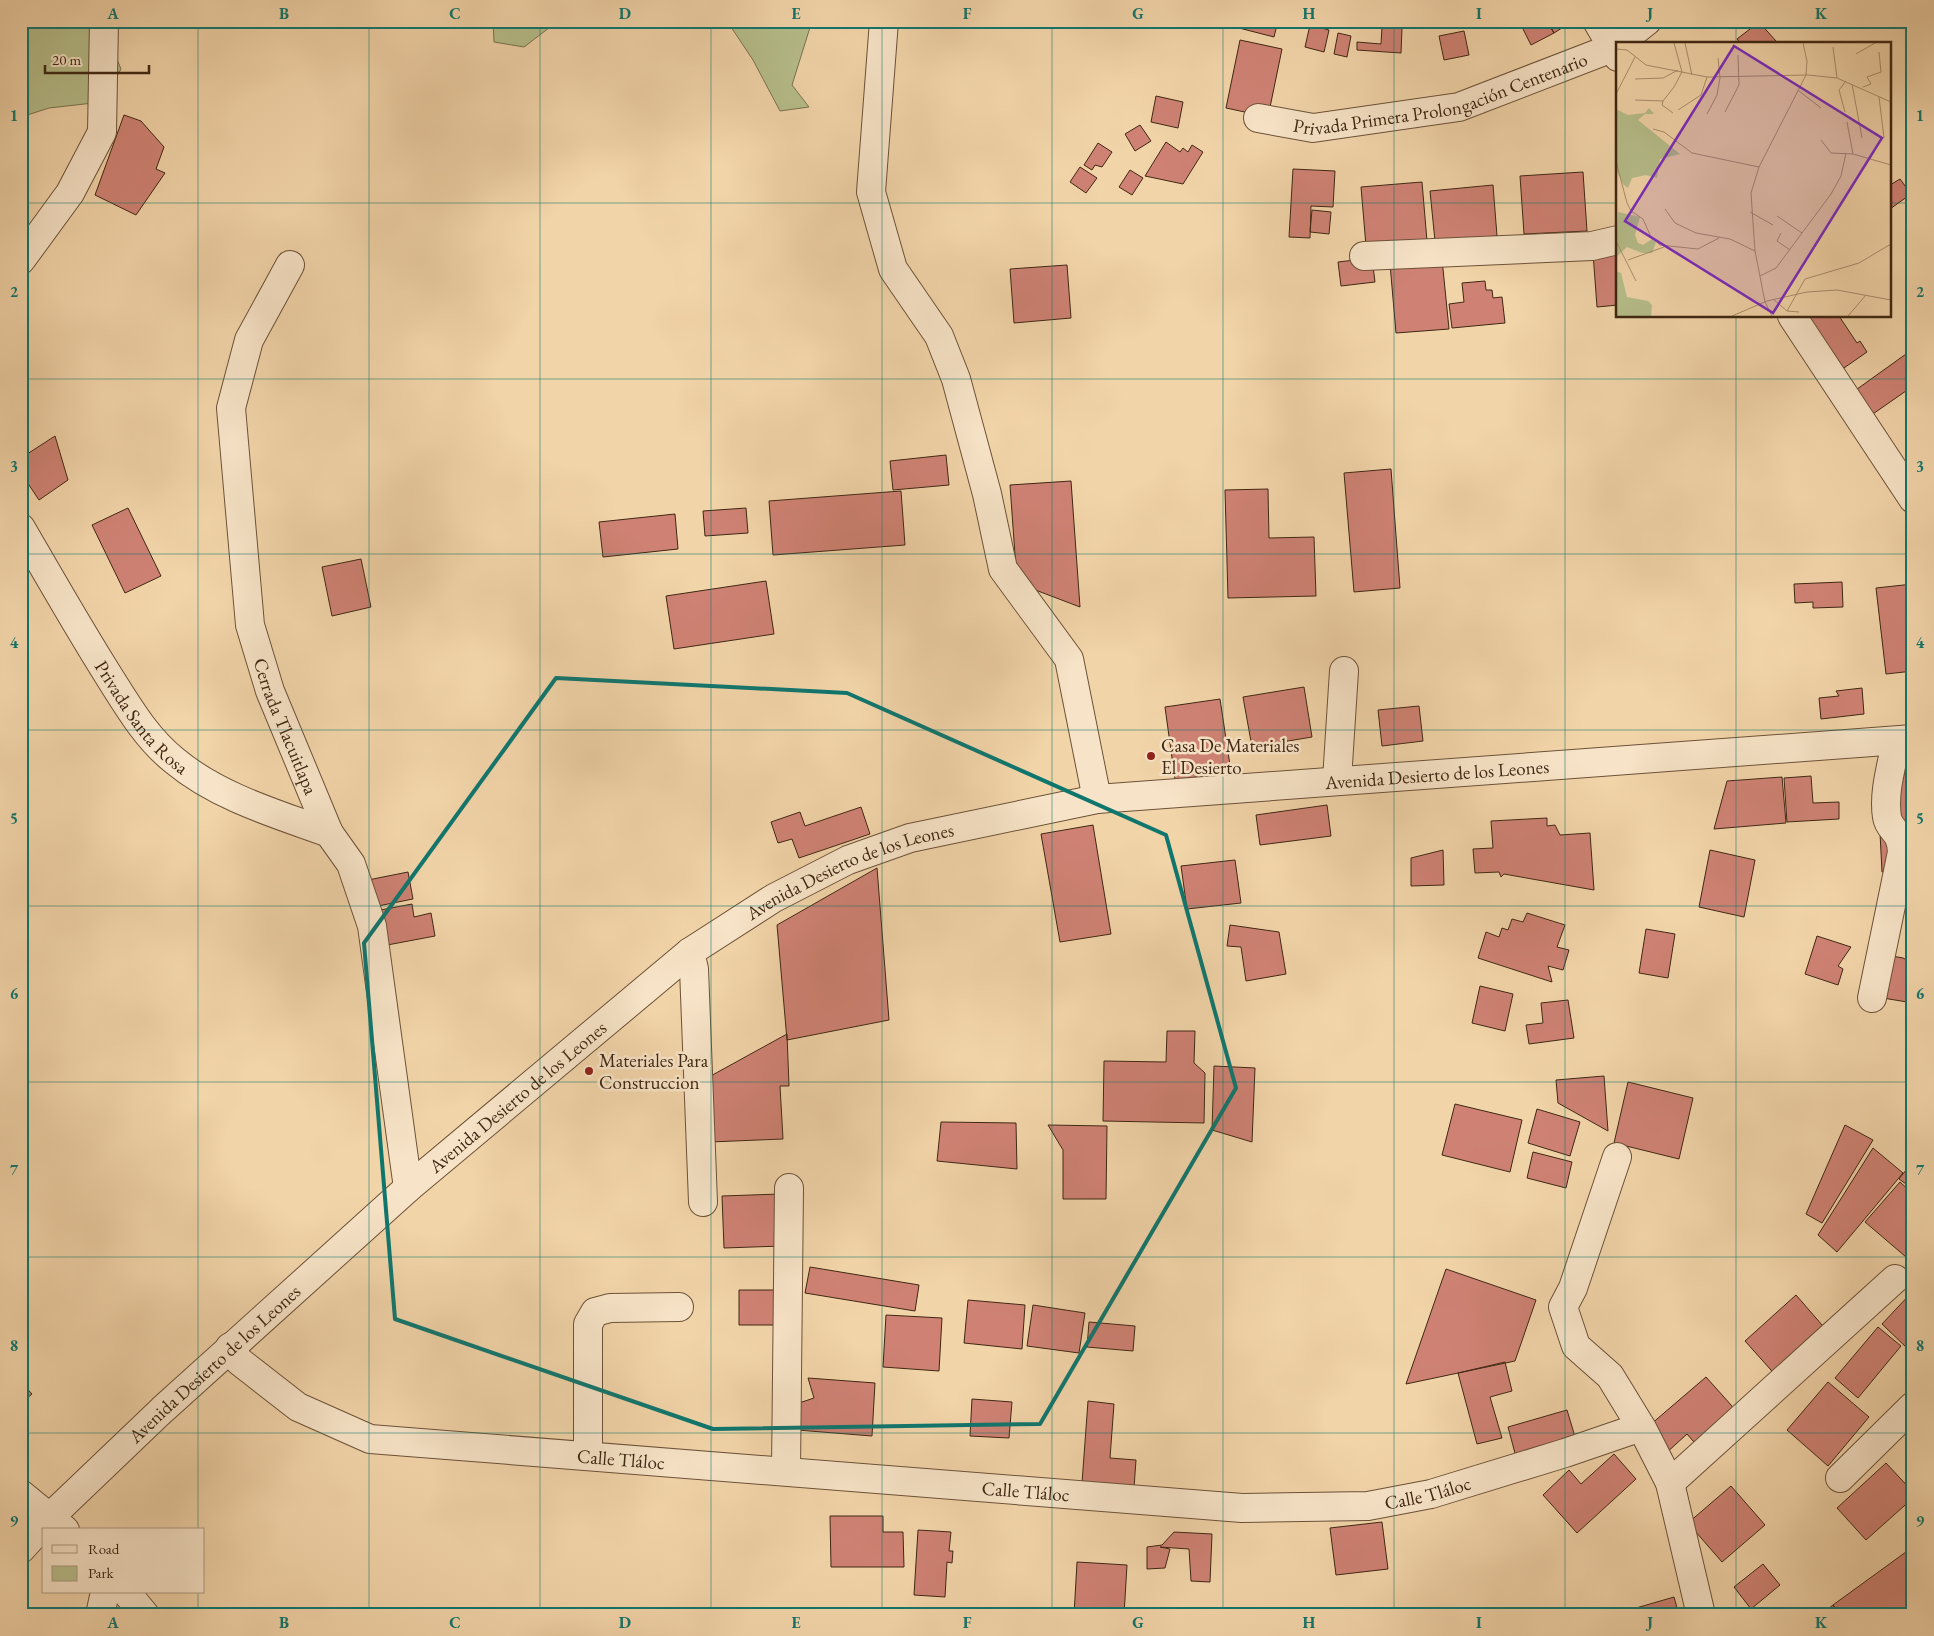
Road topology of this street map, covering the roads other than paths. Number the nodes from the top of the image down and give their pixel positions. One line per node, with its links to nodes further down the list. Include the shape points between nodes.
1 (104, 21): 10 (street, via 102,132 70,193)
2 (884, 21): 18 (street, via 871,192 893,269 939,336 956,379 1003,569 1069,659)
3 (1598, 21): 6 (street)
4 (1647, 21): 5 (street, Privada Primera Prolongación Centenario)
5 (1623, 42)
6 (1616, 48): 7 (street, Privada Primera Prolongación Centenario, via 1459,107 1313,128)
7 (1258, 118)
8 (1616, 240): 9 (street, via 1592,246)
9 (1364, 256)
10 (21, 260)
11 (290, 265): 19 (street, Cerrada Tlacuitlapa, via 249,340 231,408 250,625 270,691)
12 (1793, 318): 13 (street)
13 (1913, 499)
14 (21, 528): 19 (street, Privada Santa Rosa, via 88,644 138,722 174,761 204,781 257,807)
15 (1344, 671): 17 (street)
16 (1905, 741): 17 (street, Avenida Desierto de los Leones); 21 (street, via 1888,780 1887,818 1901,837 1902,852)
17 (1337, 780): 18 (street, Avenida Desierto de los Leones)
18 (1097, 799): 20 (street, Avenida Desierto de los Leones, via 910,838 848,860 774,898)
19 (329, 833): 23 (street, Cerrada Tlacuitlapa, via 351,864 372,926)
20 (690, 952): 23 (street, Avenida Desierto de los Leones); 25 (street, via 694,969)
21 (1872, 998)
22 (1617, 1157): 30 (street, via 1573,1288 1563,1307 1576,1346 1610,1376)
23 (408, 1188): 28 (street, Avenida Desierto de los Leones)
24 (789, 1188): 32 (street)
25 (702, 1202)
26 (1895, 1279): 34 (street)
27 (679, 1307): 31 (street, via 610,1308 595,1312 588,1324)
28 (230, 1347): 31 (street, Calle Tláloc, via 238,1361 298,1407 370,1439); 36 (street, Avenida Desierto de los Leones)
29 (1913, 1406): 33 (street)
30 (1641, 1427): 32 (street, Calle Tláloc, via 1431,1494 1368,1506 1242,1508); 34 (street)
31 (588, 1456): 32 (street, Calle Tláloc)
32 (786, 1471)
33 (1840, 1478)
34 (1670, 1484): 43 (street)
35 (21, 1494): 36 (street)
36 (58, 1524)
37 (42, 1535): 38 (street, Avenida Desierto de los Leones)
38 (21, 1549)
39 (105, 1594): 41 (street)
40 (128, 1594): 42 (street)
41 (100, 1615)
42 (145, 1615)
43 (1701, 1615)

